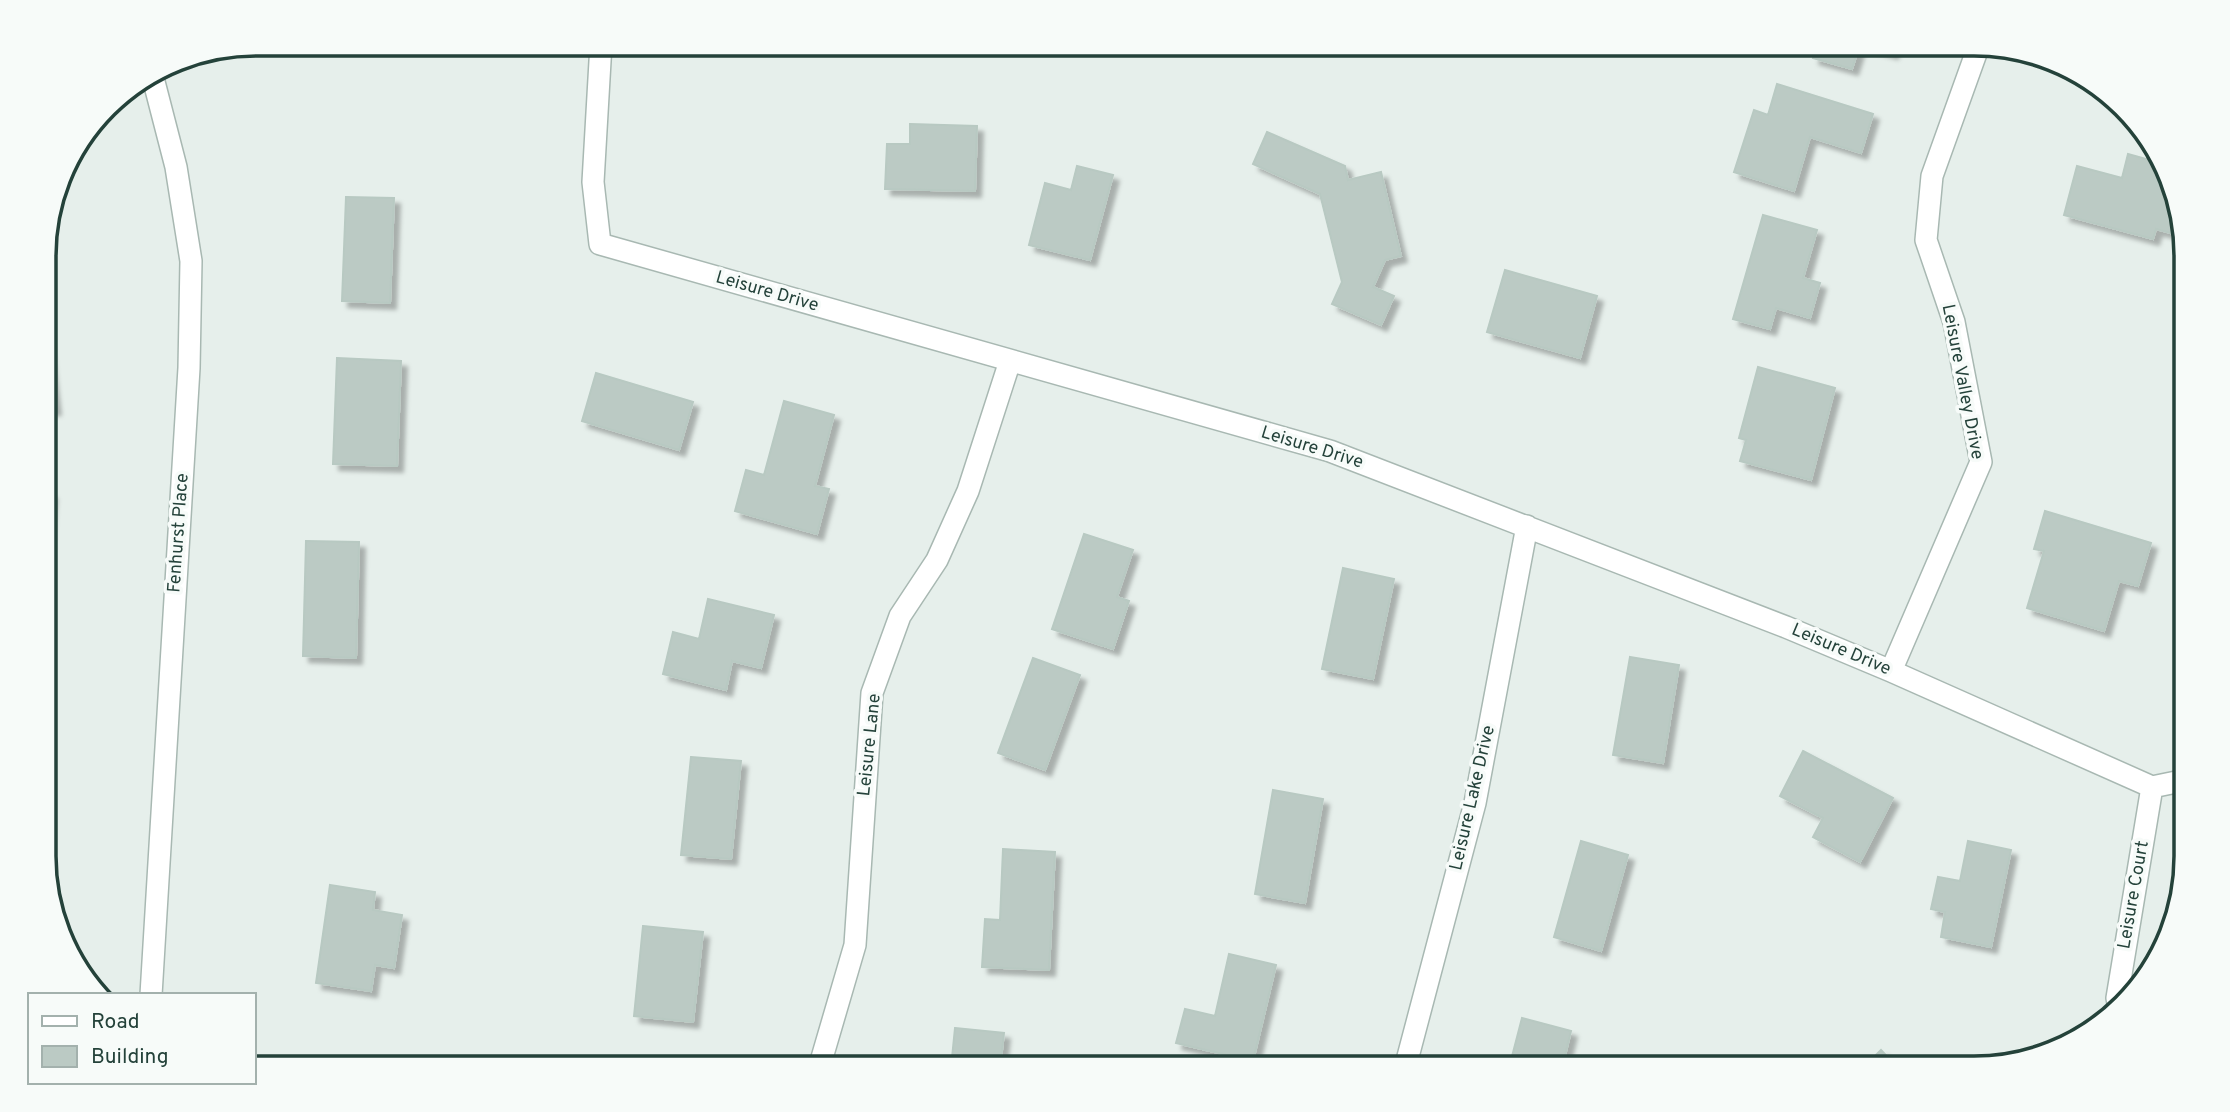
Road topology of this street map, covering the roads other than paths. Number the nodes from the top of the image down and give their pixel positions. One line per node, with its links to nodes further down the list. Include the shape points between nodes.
1 (600, 56): 4 (street, Leisure Drive, via 593,182 600,244)
2 (1975, 56): 6 (street, Leisure Valley Drive, via 1931,176 1927,240 1954,322 1981,462)
3 (155, 84): 9 (street, Fenhurst Place, via 176,167 191,261 190,368)
4 (1010, 361): 5 (street, Leisure Drive, via 1330,452); 11 (street, Leisure Lane, via 968,491 937,560 900,617 872,693 855,945)
5 (1527, 526): 6 (street, Leisure Drive); 12 (street, Leisure Lake Drive, via 1475,803)
6 (1891, 671): 8 (street, Leisure Drive)
7 (2174, 782): 8 (street)
8 (2152, 787): 10 (street, Leisure Court)
9 (151, 993)
10 (2118, 994)
11 (823, 1056)
12 (1408, 1056)

